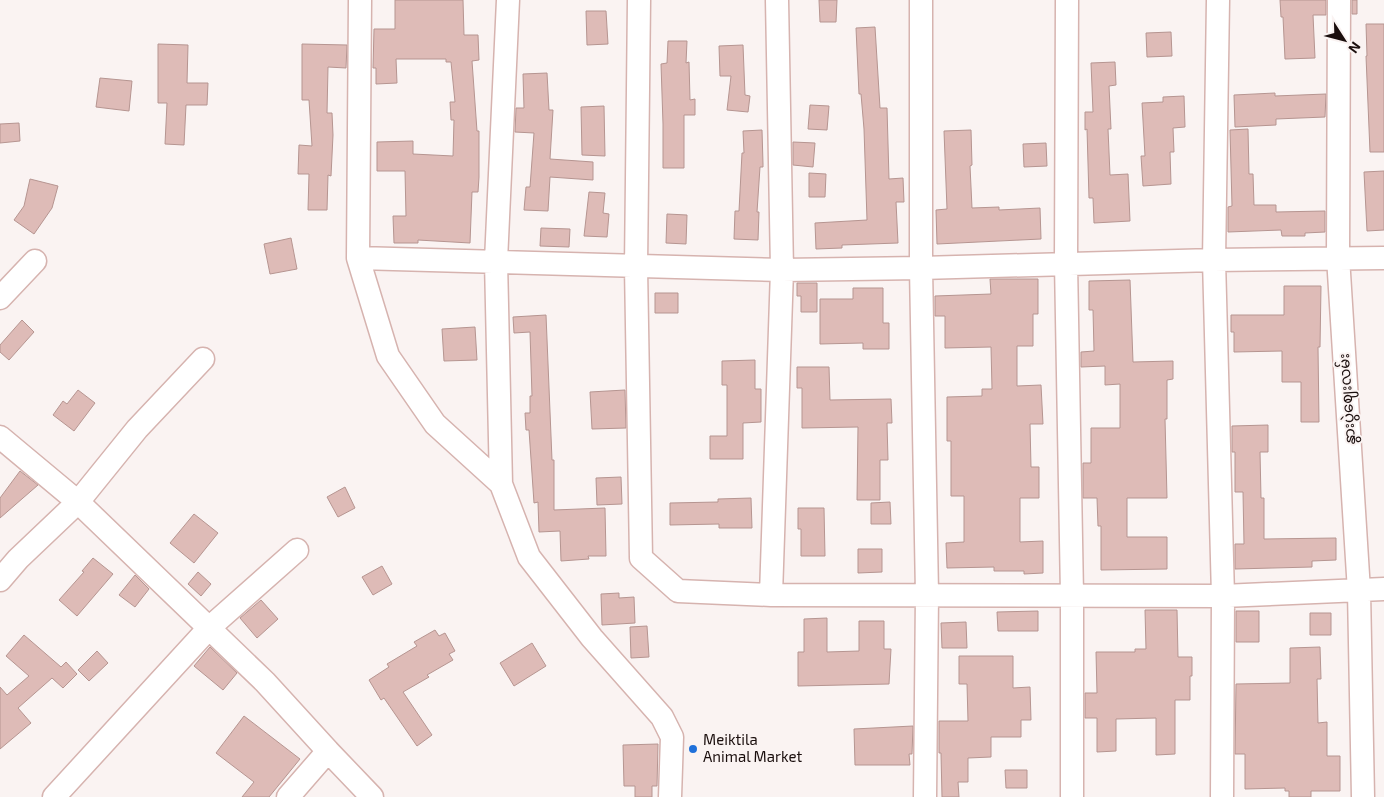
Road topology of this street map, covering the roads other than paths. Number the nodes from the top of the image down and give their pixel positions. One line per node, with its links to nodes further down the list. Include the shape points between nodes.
1 (360, 0): 9 (street)
2 (508, 0): 14 (street)
3 (639, 0): 16 (street)
4 (777, 0): 18 (street)
5 (921, 0): 17 (street)
6 (1067, 0): 15 (street)
7 (1218, 0): 12 (street)
8 (1339, 0): 10 (street, နွားပွဲဈေးလမ်း)
9 (358, 258): 14 (street); 22 (street, via 388,356 435,424)
10 (1338, 258): 11 (street); 12 (street); 27 (street, နွားပွဲဈေးလမ်း)
11 (1384, 258)
12 (1214, 260): 15 (street); 31 (street)
13 (35, 261): 19 (street)
14 (496, 261): 16 (street); 22 (street)
15 (1066, 263): 17 (street); 30 (street)
16 (636, 267): 18 (street); 29 (street, via 641,558 678,591)
17 (921, 268): 18 (street); 28 (street)
18 (782, 270): 29 (street)
19 (0, 298)
20 (203, 359): 23 (street, via 137,429)
21 (0, 437): 23 (street)
22 (501, 484): 37 (street, via 529,557 592,638 662,716 672,737)
23 (78, 502): 25 (street); 32 (street)
24 (297, 550): 32 (street)
25 (0, 580)
26 (1384, 589): 27 (street)
27 (1359, 591): 31 (street); 41 (street, နွားပွဲဈေးလမ်း)
28 (927, 594): 29 (street); 30 (street); 38 (street)
29 (771, 595)
30 (1072, 595): 31 (street); 39 (street)
31 (1223, 596): 40 (street)
32 (209, 628): 33 (street, via 265,682); 34 (street)
33 (328, 751): 35 (street); 36 (street)
34 (54, 797)
35 (288, 797)
36 (372, 797)
37 (670, 797)
38 (925, 797)
39 (1072, 797)
40 (1222, 797)
41 (1363, 797)

